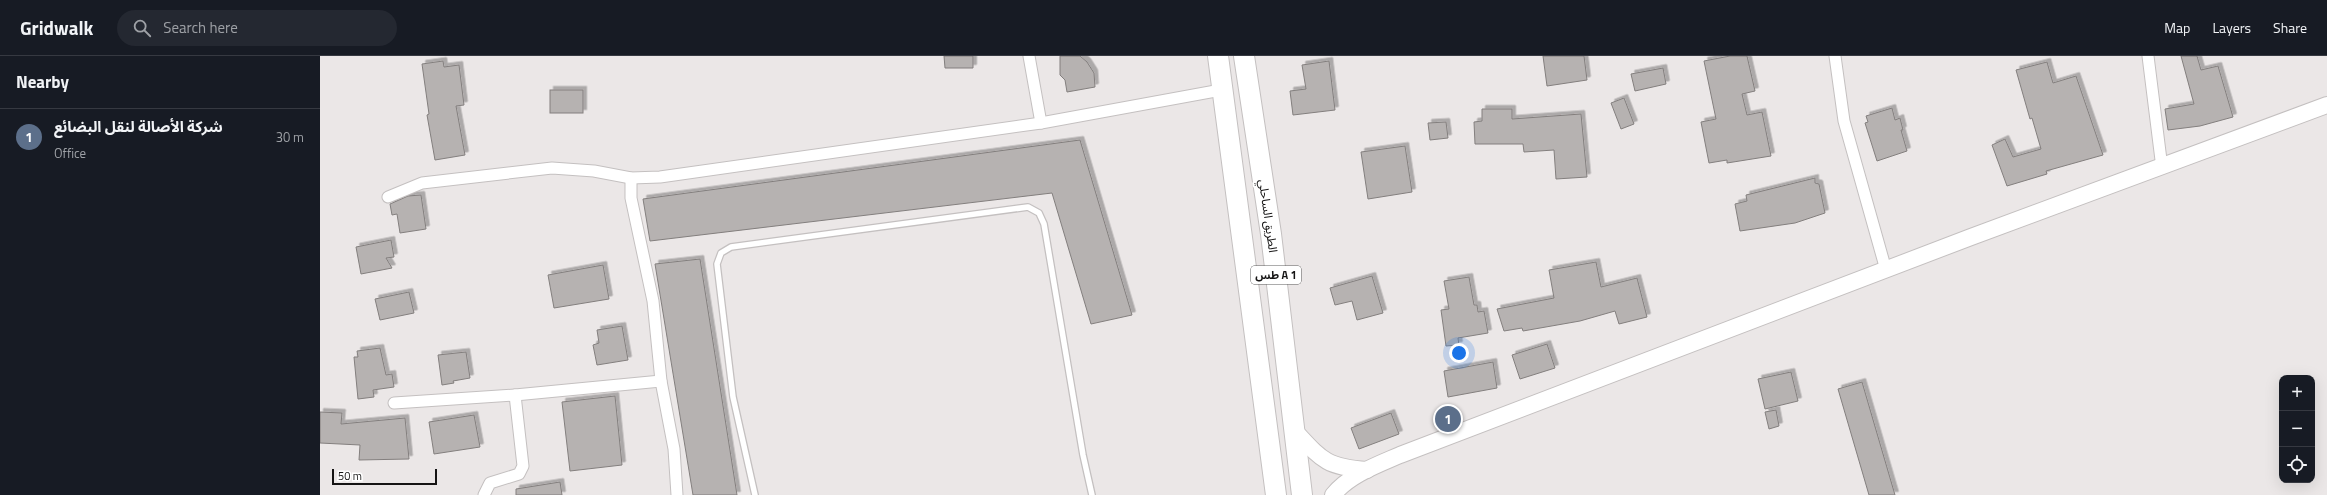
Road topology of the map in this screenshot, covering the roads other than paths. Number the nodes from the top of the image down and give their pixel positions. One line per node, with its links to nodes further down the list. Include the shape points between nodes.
1 (1029, 56): 8 (street)
2 (1218, 56): 6 (highway, طس A 1)
3 (1244, 56): 12 (highway, الطريق الساحلي / طس A 1)
4 (1836, 56): 14 (street, via 1844,121)
5 (2148, 56): 9 (street)
6 (1221, 90): 8 (street); 13 (highway, طس A 1)
7 (2327, 106): 9 (street)
8 (1041, 123): 10 (street, via 660,177)
9 (2162, 168): 14 (street)
10 (631, 178): 11 (street, via 594,171 552,168 422,183); 15 (street, via 631,198 653,301)
11 (388, 197)
12 (1271, 234): 13 (highway); 18 (highway, الطريق الساحلي / طس A 1)
13 (1243, 240): 24 (highway, طس A 1)
14 (1886, 270): 19 (street, via 1563,392)
15 (661, 381): 16 (street); 21 (street, via 674,449)
16 (515, 395): 17 (street); 20 (street, via 523,466 519,474 490,484)
17 (394, 403)
18 (1294, 429): 19 (street, via 1324,461 1335,466); 25 (highway, الطريق الساحلي / طس A 1)
19 (1367, 470): 26 (street, via 1342,485)
20 (484, 495)
21 (677, 495)
22 (755, 495): 23 (lane, via 733,397 716,264 721,253 731,247 1028,207 1039,213 1044,224)
23 (1092, 495)
24 (1276, 495)
25 (1302, 495)
26 (1333, 495)

